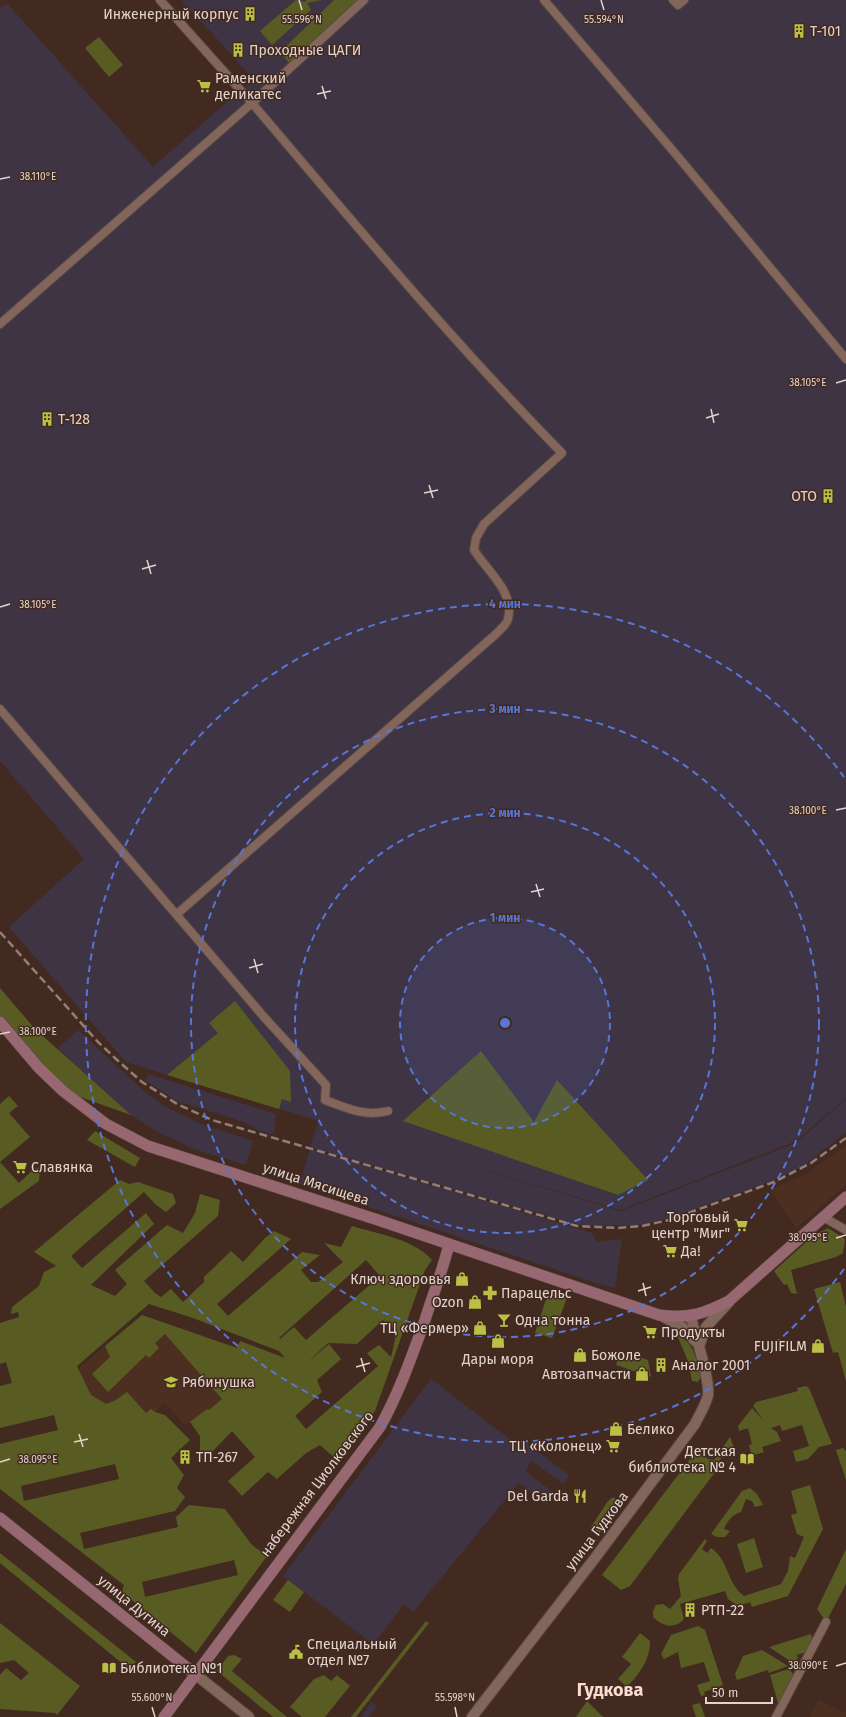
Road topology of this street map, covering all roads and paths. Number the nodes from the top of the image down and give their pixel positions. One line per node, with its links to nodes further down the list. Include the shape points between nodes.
1 (160, 0): 6 (street)
2 (364, 0): 6 (street)
3 (544, 0): 8 (street)
4 (673, 0): 5 (street, via 678,5)
5 (684, 0)
6 (252, 104): 7 (street); 10 (street, via 457,342 562,453 484,524 476,538 474,550 500,583 506,595 508,621)
7 (0, 324)
8 (846, 359)
9 (0, 709): 10 (street)
10 (176, 914): 12 (street, via 326,1085 325,1100 356,1112)
11 (0, 1022): 16 (main road, улица Мясищева, via 39,1068 75,1100 106,1124 148,1146)
12 (388, 1111)
13 (846, 1196): 14 (main road, улица Мясищева)
14 (823, 1217): 15 (street); 17 (main road, улица Мясищева)
15 (846, 1230)
16 (449, 1244): 18 (main road, улица Мясищева); 23 (main road, набережная Циолковского, via 398,1393 380,1427)
17 (729, 1301): 19 (main road, улица Мясищева); 20 (street, via 706,1327)
18 (659, 1315): 19 (main road, улица Мясищева); 20 (street, улица Гудкова, via 684,1329)
19 (691, 1316): 20 (street, улица Гудкова)
20 (699, 1348): 26 (street, улица Гудкова, via 708,1394 695,1424)
21 (0, 1518): 23 (main road, улица Дугина)
22 (826, 1622): 27 (street)
23 (195, 1674): 24 (main road, набережная Циолковского); 25 (street, улица Дугина)
24 (164, 1717)
25 (249, 1717)
26 (472, 1717)
27 (776, 1717)

